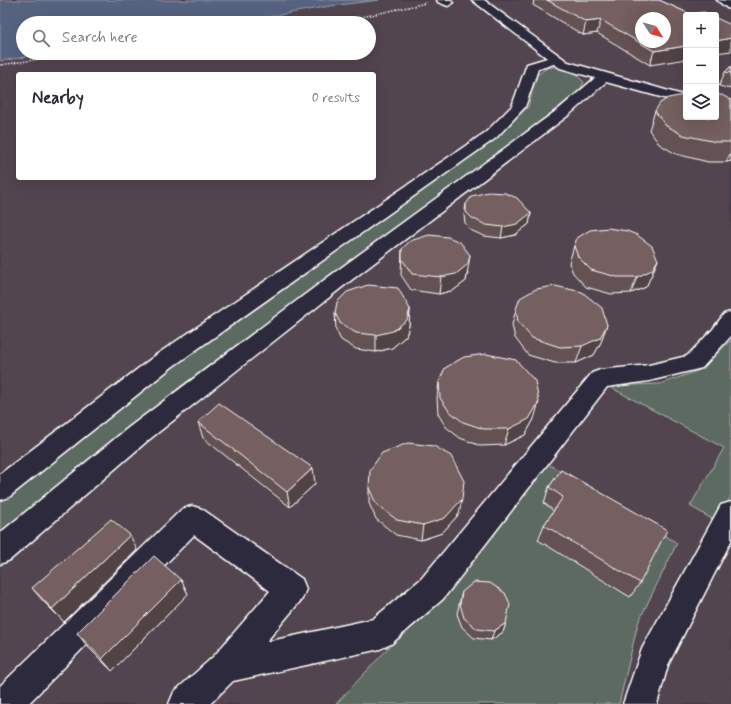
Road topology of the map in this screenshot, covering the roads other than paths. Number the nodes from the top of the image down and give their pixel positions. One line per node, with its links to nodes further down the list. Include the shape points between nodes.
1 (476, 0): 4 (lane)
2 (722, 0): 3 (lane)
3 (731, 6)
4 (556, 59): 5 (lane, via 564,65); 8 (lane, via 532,67 518,106 491,135 164,361)
5 (604, 77): 6 (lane); 10 (lane, via 565,111 334,283 137,435)
6 (683, 99)
7 (731, 319): 11 (lane, via 721,334 694,362 649,373 600,378 432,589 380,633)
8 (0, 489)
9 (731, 514): 14 (lane, via 653,660)
10 (0, 551)
11 (225, 667): 12 (lane, via 291,589 192,518); 13 (lane)
12 (5, 704)
13 (186, 704)
14 (640, 704)

